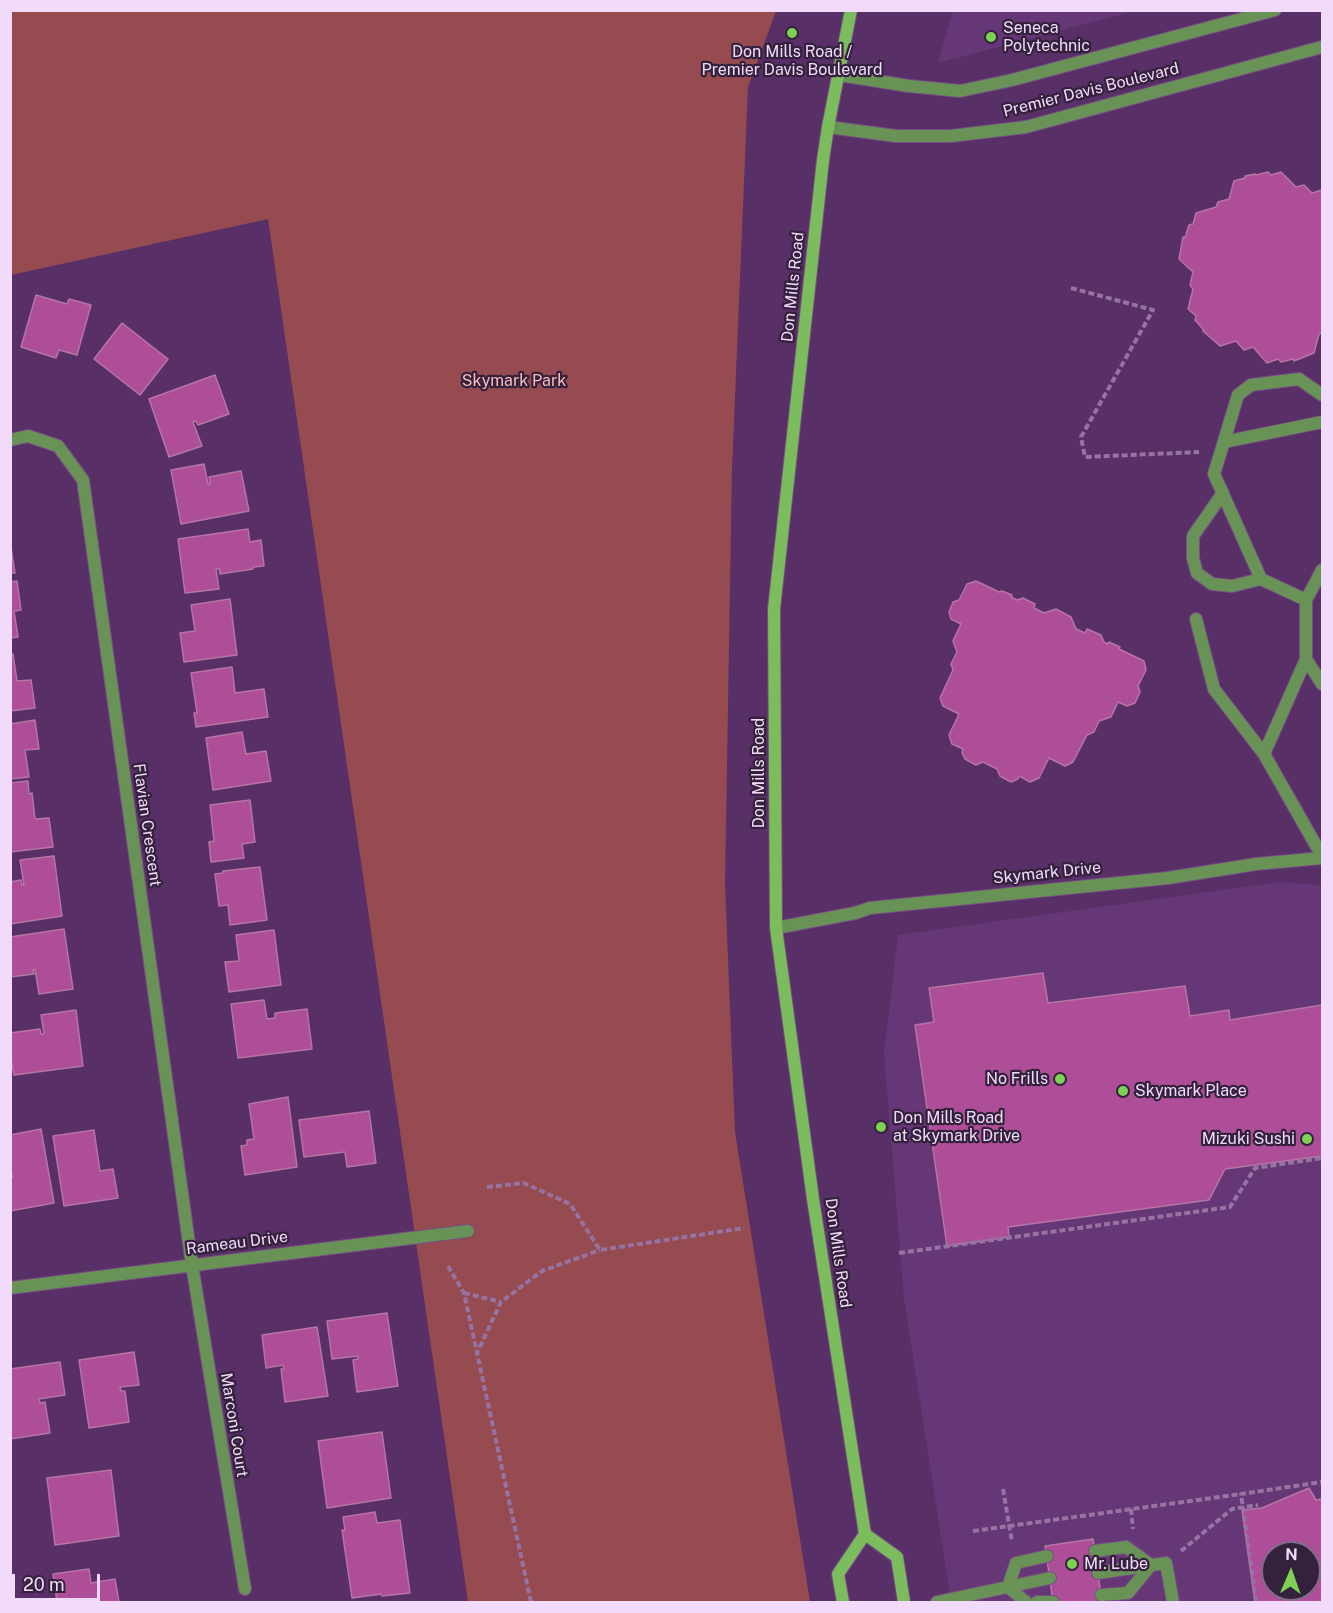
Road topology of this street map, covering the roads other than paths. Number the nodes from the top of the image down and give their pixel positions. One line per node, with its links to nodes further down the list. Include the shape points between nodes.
1 (851, 10): 4 (main road, Don Mills Road)
2 (1275, 10): 4 (street, Premier Davis Boulevard, via 960,91)
3 (1323, 47): 5 (street, Premier Davis Boulevard, via 1026,127 951,136 896,136)
4 (839, 75): 5 (main road, Don Mills Road)
5 (828, 127): 19 (main road, Don Mills Road, via 774,609)
6 (1323, 395): 9 (street, via 1299,379 1251,385 1238,395)
7 (1323, 422): 9 (street)
8 (10, 440): 21 (street, Flavian Crescent, via 28,436 58,446 83,480)
9 (1222, 447): 10 (street, via 1214,474)
10 (1223, 493): 12 (street); 12 (street, via 1193,536 1197,573 1212,584 1232,586)
11 (1323, 570): 13 (street)
12 (1261, 579): 13 (street)
13 (1306, 600): 15 (street)
14 (1196, 619): 17 (street, via 1214,689)
15 (1306, 659): 16 (street); 17 (street)
16 (1323, 684)
17 (1264, 754): 18 (street)
18 (1323, 857): 19 (street, Skymark Drive, via 1168,878 870,908)
19 (776, 928): 23 (main road, Don Mills Road)
20 (468, 1231): 21 (street, Rameau Drive)
21 (192, 1265): 22 (street, Rameau Drive); 30 (street, Marconi Court)
22 (10, 1288)
23 (865, 1534): 33 (main road, via 838,1574); 34 (main road, via 897,1557)
24 (1095, 1551): 26 (street, via 1126,1547)
25 (1047, 1556): 29 (street, via 1016,1563)
26 (1151, 1565): 27 (street); 31 (street, via 1128,1593); 39 (street, via 1166,1563)
27 (1098, 1573)
28 (1050, 1578): 29 (street)
29 (1008, 1587): 32 (street); 36 (street)
30 (244, 1589)
31 (1101, 1595)
32 (993, 1597): 35 (street)
33 (843, 1602)
34 (904, 1602)
35 (937, 1602)
36 (1026, 1602)
37 (1037, 1602): 38 (street)
38 (1053, 1602)
39 (1173, 1602)

